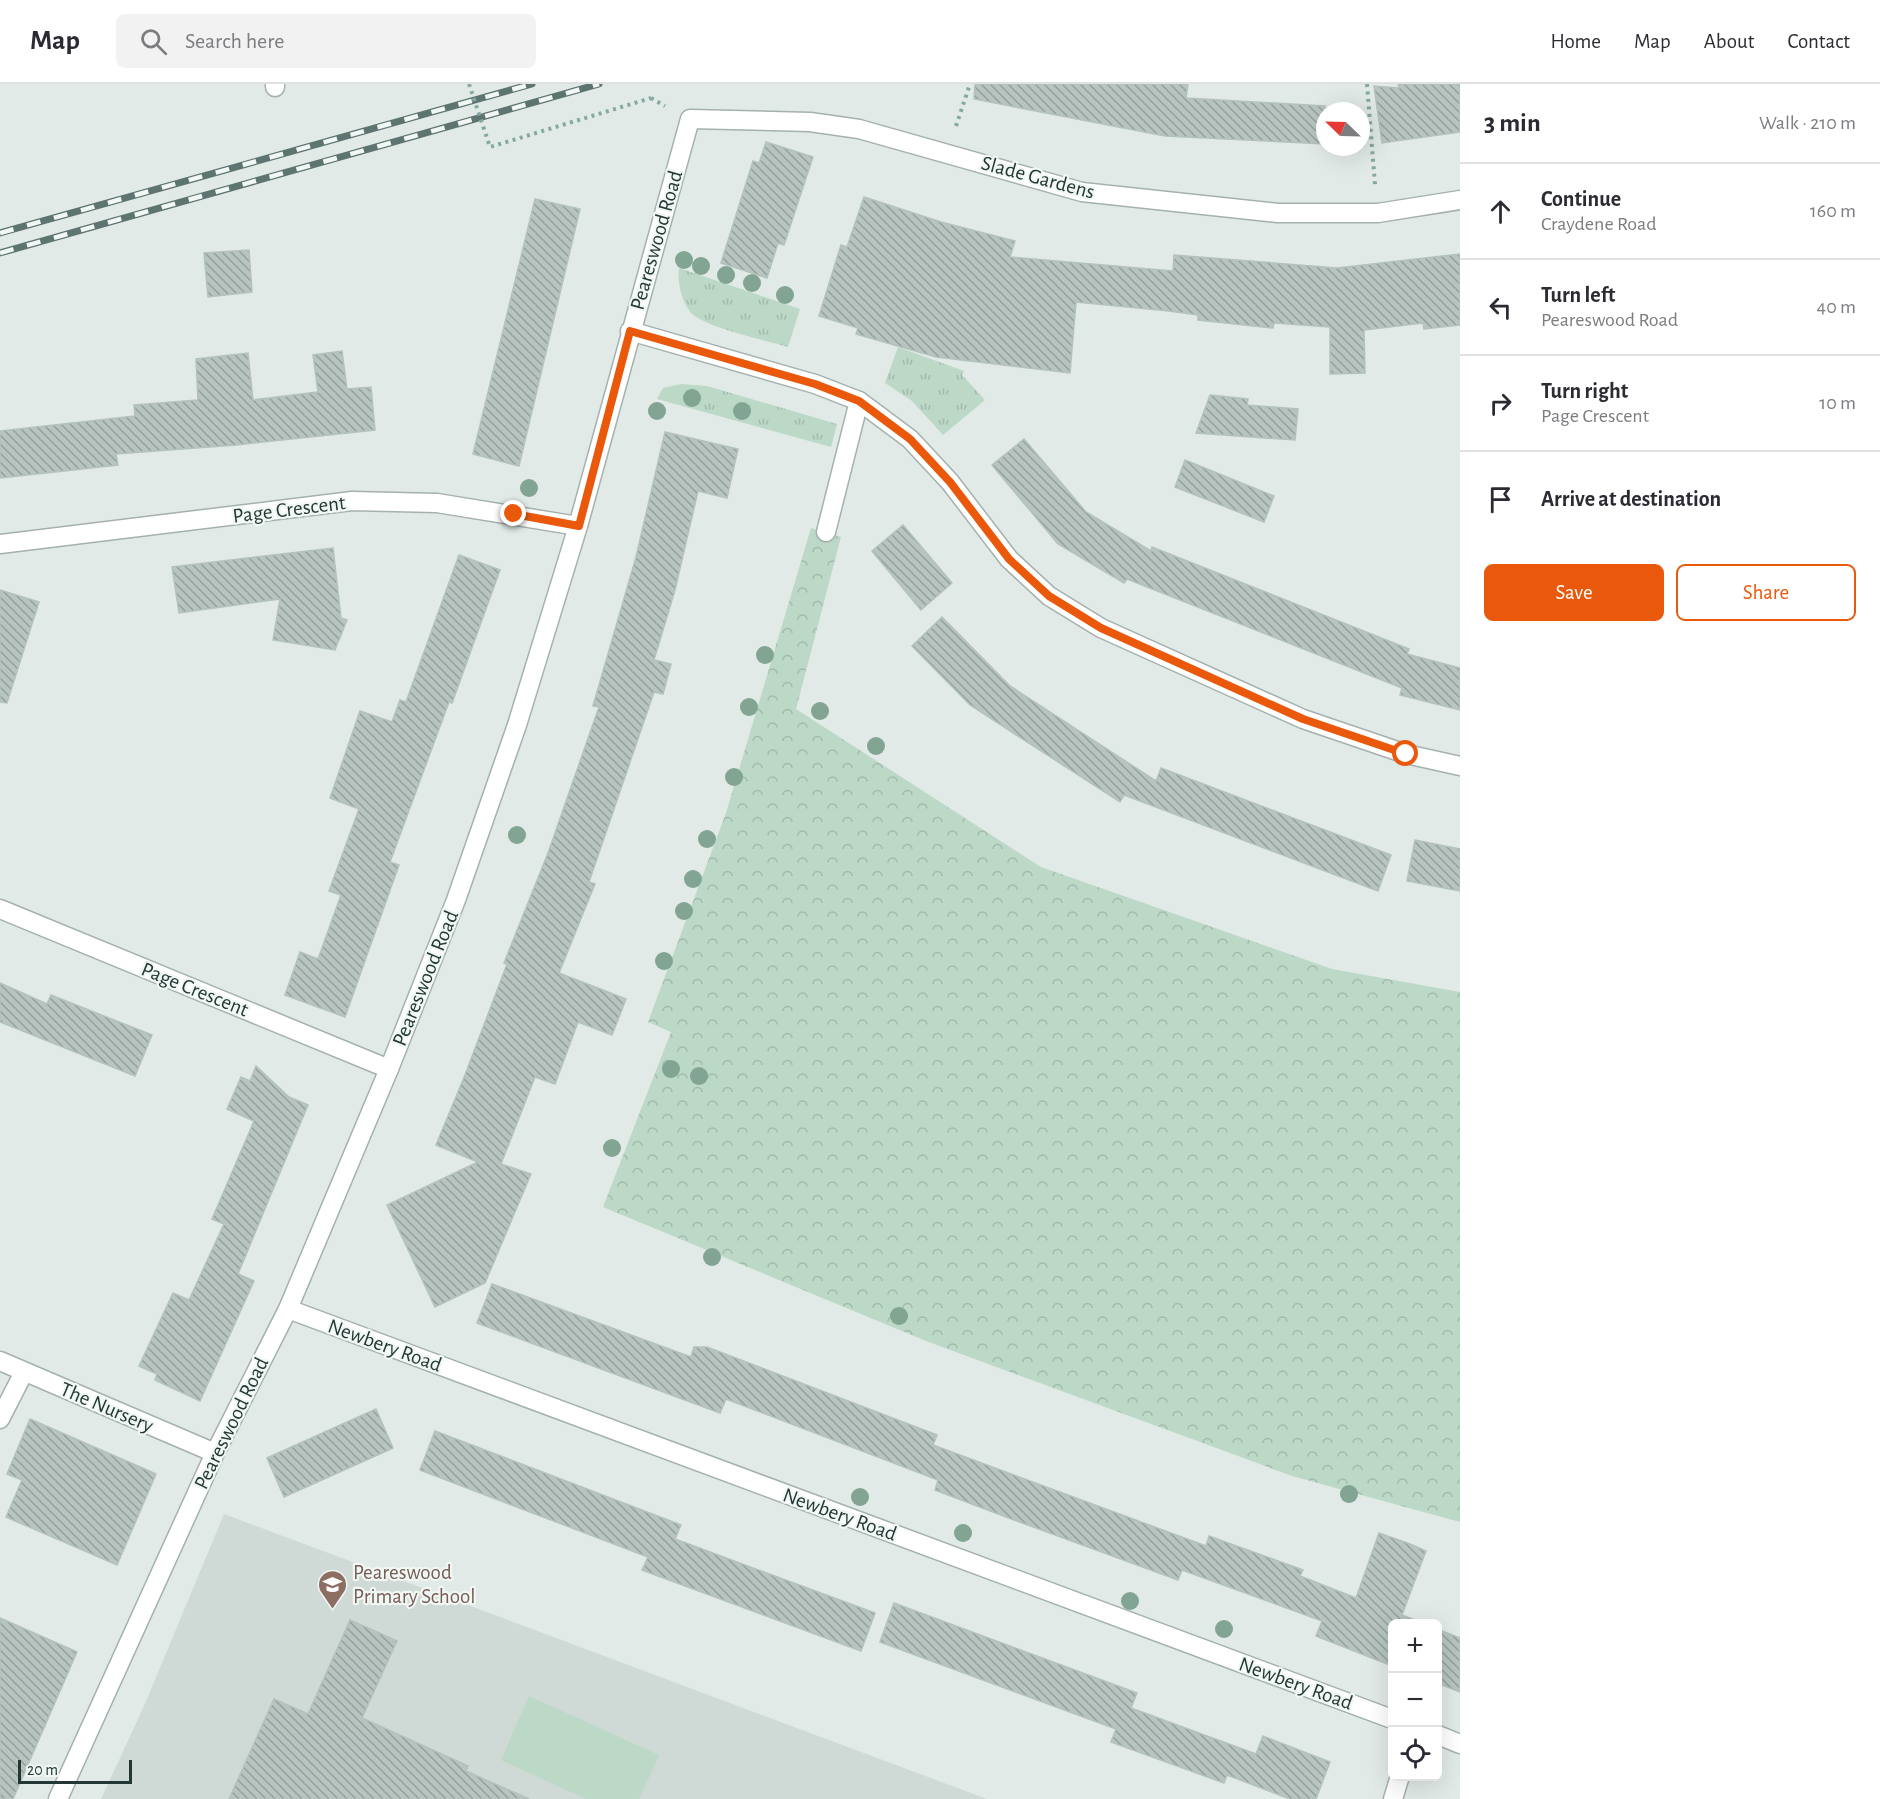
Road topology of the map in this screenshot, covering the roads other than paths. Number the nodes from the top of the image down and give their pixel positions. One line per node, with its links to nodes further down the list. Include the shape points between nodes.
1 (690, 119): 2 (street, Slade Gardens, via 810,122 859,129 1082,192 1278,213 1377,213); 3 (street, Peareswood Road)
2 (1460, 200)
3 (630, 331): 4 (street, via 815,384); 5 (street, Peareswood Road)
4 (859, 401): 6 (street); 8 (street, via 910,439 950,482 1009,559 1049,596 1101,628 1303,719 1406,754)
5 (579, 526): 7 (street, Page Crescent, via 437,503 352,501); 10 (street, Peareswood Road, via 456,900)
6 (826, 532)
7 (0, 544)
8 (1460, 766)
9 (0, 909): 10 (street, Page Crescent)
10 (389, 1069): 11 (street, Peareswood Road)
11 (288, 1309): 15 (street, Peareswood Road); 16 (street, Newbery Road)
12 (0, 1361): 13 (street, The Nursery)
13 (24, 1372): 14 (street); 15 (street, The Nursery)
14 (0, 1419)
15 (214, 1453): 20 (street, Peareswood Road)
16 (1388, 1718)
17 (1442, 1737): 18 (street)
18 (1460, 1744)
19 (1399, 1781): 21 (street)
20 (58, 1799)
21 (1393, 1799)

